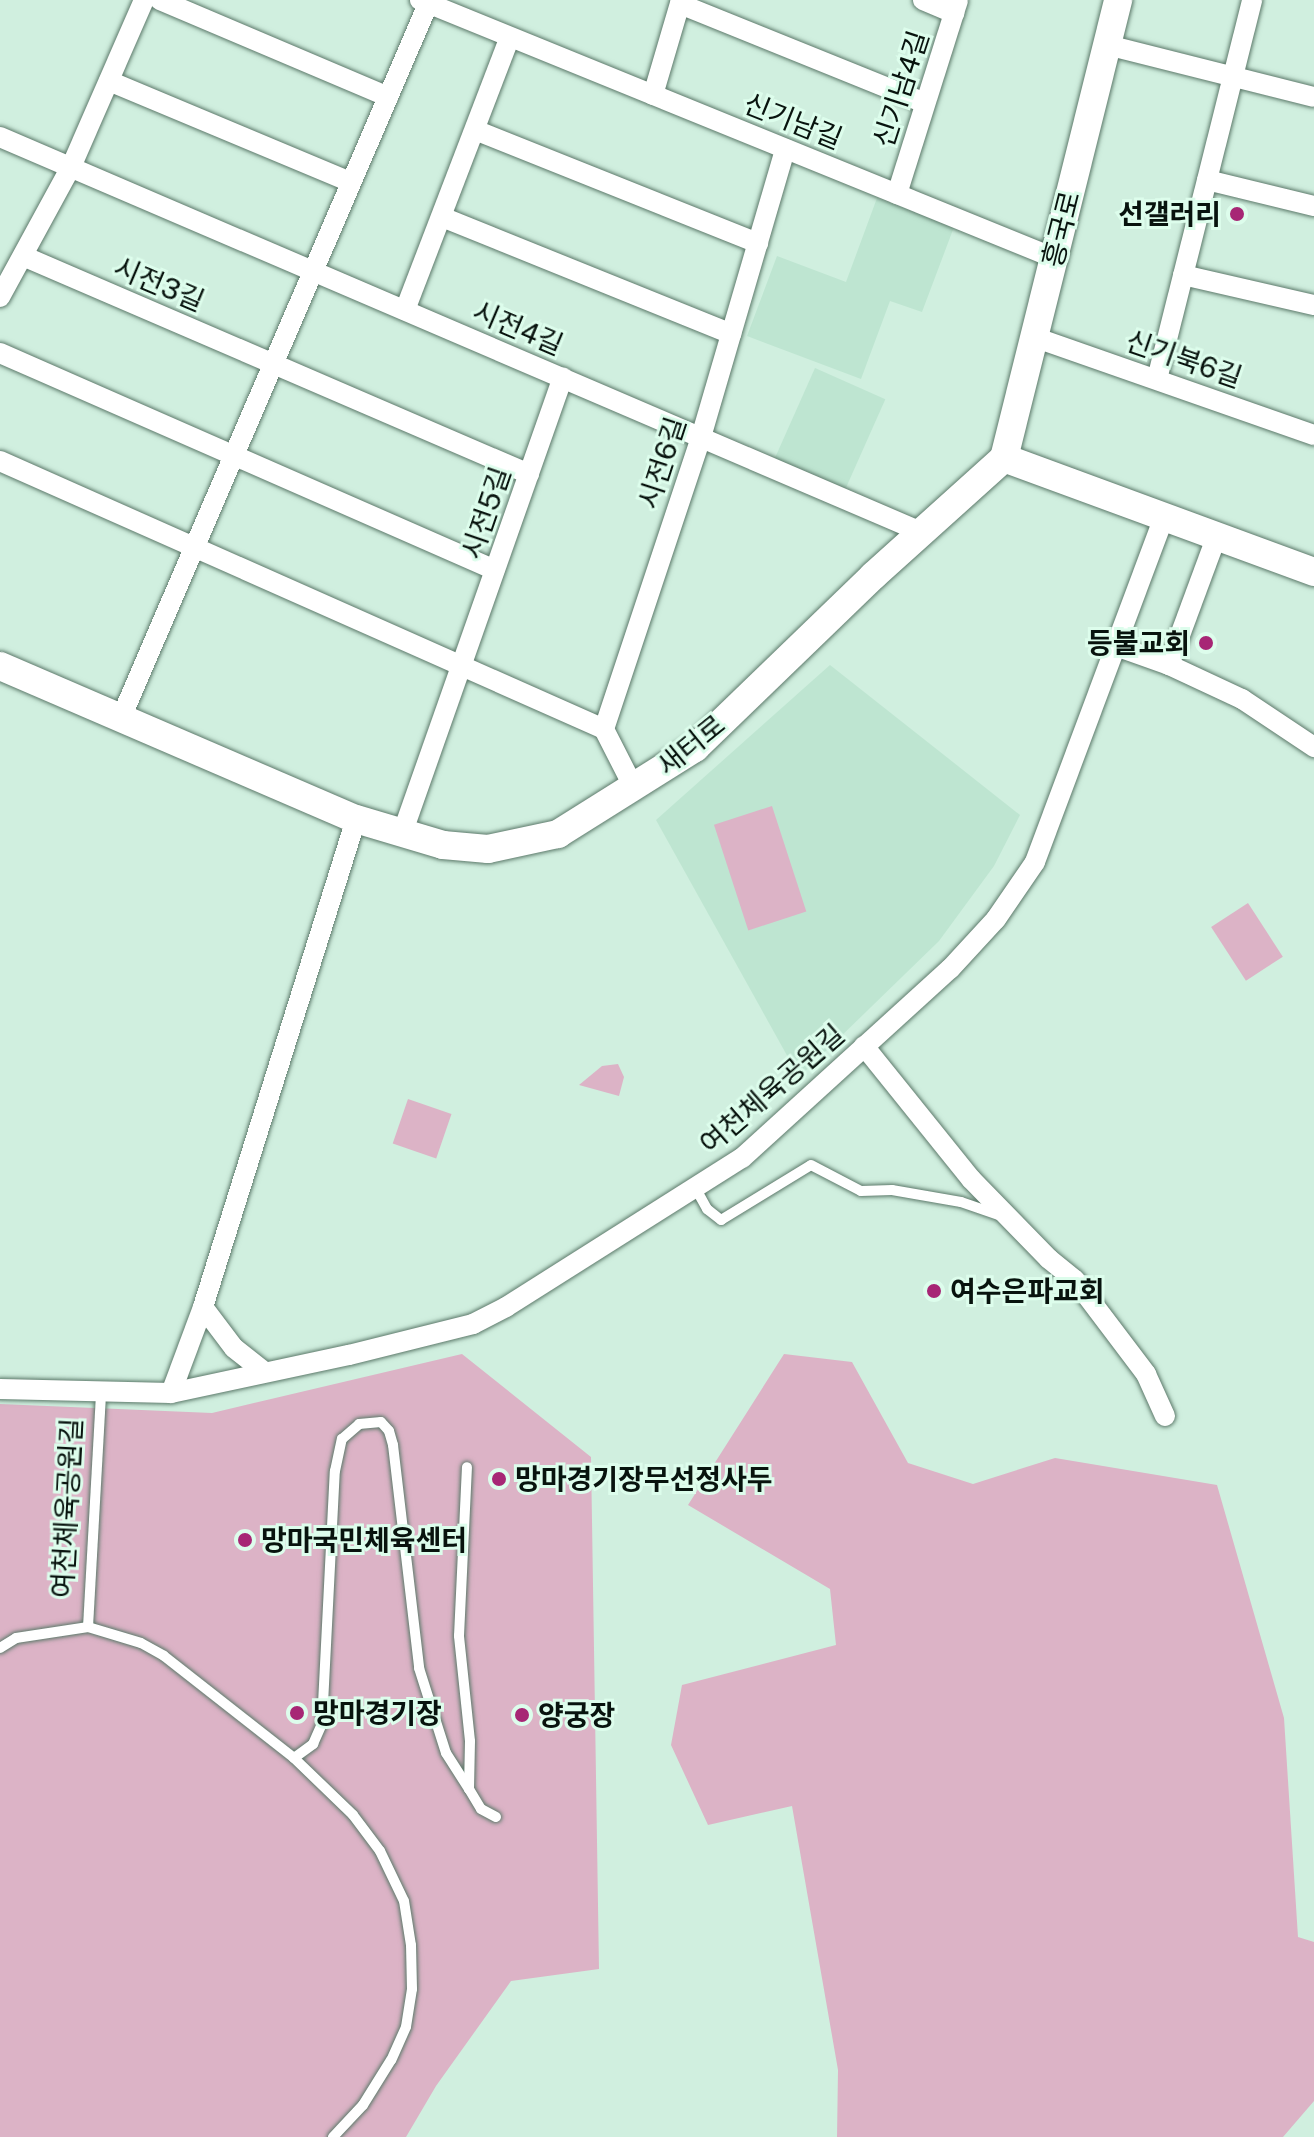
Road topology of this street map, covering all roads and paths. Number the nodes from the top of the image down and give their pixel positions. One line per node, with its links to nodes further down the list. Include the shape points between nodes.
1 (144, 0): 13 (street)
2 (160, 0): 15 (street)
3 (923, 0): 8 (street)
4 (1118, 0): 11 (street, 흥국로)
5 (1252, 0): 12 (street)
6 (424, 2): 9 (street, 신기남길); 15 (street)
7 (681, 2): 14 (street); 17 (street)
8 (956, 6): 17 (street, 신기남4길)
9 (467, 9): 10 (street, 신기남길)
10 (510, 37): 14 (street, 신기남길); 18 (street)
11 (1107, 45): 12 (street); 29 (street, 흥국로)
12 (1233, 76): 16 (street); 22 (street)
13 (109, 81): 21 (street); 23 (street)
14 (653, 95): 20 (street, 신기남길)
15 (388, 97): 23 (street)
16 (1314, 97)
17 (925, 103): 24 (street, 신기남4길)
18 (475, 130): 26 (street); 27 (street)
19 (0, 137): 21 (street)
20 (785, 149): 24 (street, 신기남길); 27 (street, 시전6길)
21 (71, 167): 28 (street); 30 (street)
22 (1207, 180): 25 (street); 31 (street)
23 (351, 182): 30 (street)
24 (897, 194): 29 (street, 신기남길)
25 (1314, 206)
26 (442, 217): 34 (street); 35 (street)
27 (758, 243): 35 (street, 시전6길)
28 (23, 256): 32 (street); 38 (street, 시전3길)
29 (1054, 258): 36 (street, 흥국로)
30 (313, 271): 34 (street, 시전4길); 38 (street)
31 (1183, 275): 33 (street); 40 (street)
32 (0, 297)
33 (1314, 305)
34 (405, 310): 39 (street, 시전4길)
35 (731, 334): 42 (street, 시전6길)
36 (1034, 337): 40 (street, 신기북6길); 44 (street, 흥국로)
37 (0, 353): 43 (street)
38 (273, 363): 43 (street); 46 (street)
39 (563, 378): 42 (street, 시전4길); 46 (street, 시전5길)
40 (1157, 379): 41 (street, 신기북6길)
41 (1314, 435)
42 (701, 437): 48 (street, 시전4길); 58 (street, 시전6길)
43 (234, 455): 50 (street); 51 (street)
44 (1004, 458): 47 (street); 48 (street, 새터로)
45 (0, 461): 50 (street)
46 (529, 474): 51 (street, 시전5길)
47 (1163, 519): 49 (street); 53 (street, 여천체육공원길)
48 (921, 532): 60 (street, 새터로, via 695,748)
49 (1216, 538): 52 (street); 54 (street)
50 (194, 547): 56 (street); 57 (street)
51 (495, 570): 56 (street, 시전5길)
52 (1314, 572)
53 (1116, 646): 54 (street); 63 (street, 여천체육공원길, via 1035,862 996,919 950,969)
54 (1169, 665): 59 (street, via 1242,699)
55 (0, 666): 57 (street, 새터로)
56 (461, 666): 58 (street); 62 (street, 시전5길)
57 (121, 718): 61 (street, 새터로)
58 (604, 729): 60 (street)
59 (1314, 747)
60 (634, 788): 62 (street, 새터로, via 572,827 520,845 465,848)
61 (356, 819): 62 (street, 새터로); 66 (street)
62 (402, 834)
63 (864, 1046): 64 (street, 여천체육공원길, via 742,1158); 65 (street)
64 (696, 1189): 65 (lane, via 721,1220 811,1165 861,1191 892,1190 961,1202); 67 (street, 여천체육공원길, via 473,1324)
65 (1011, 1222): 71 (street, via 1075,1280 1146,1374)
66 (203, 1307): 67 (street, via 234,1348); 70 (street)
67 (265, 1372): 70 (street, 여천체육공원길)
68 (0, 1389): 69 (street, 여천체육공원길)
69 (101, 1391): 70 (street, 여천체육공원길); 73 (lane, 여천체육공원길)
70 (171, 1393)
71 (1165, 1416)
72 (467, 1467): 76 (lane, via 459,1636 470,1741)
73 (88, 1627): 74 (lane, 여천체육공원길, via 16,1638); 75 (lane, 여천체육공원길, via 164,1656)
74 (0, 1648)
75 (294, 1758): 76 (lane, via 313,1744 322,1724 335,1471 342,1439 370,1420 381,1422 393,1445 419,1668 446,1753); 78 (lane, 여천체육공원길, via 353,1815 380,1851 404,1901 411,1945 406,2027 363,2105)
76 (469, 1789): 77 (lane, via 481,1809)
77 (496, 1817)
78 (333, 2137)

